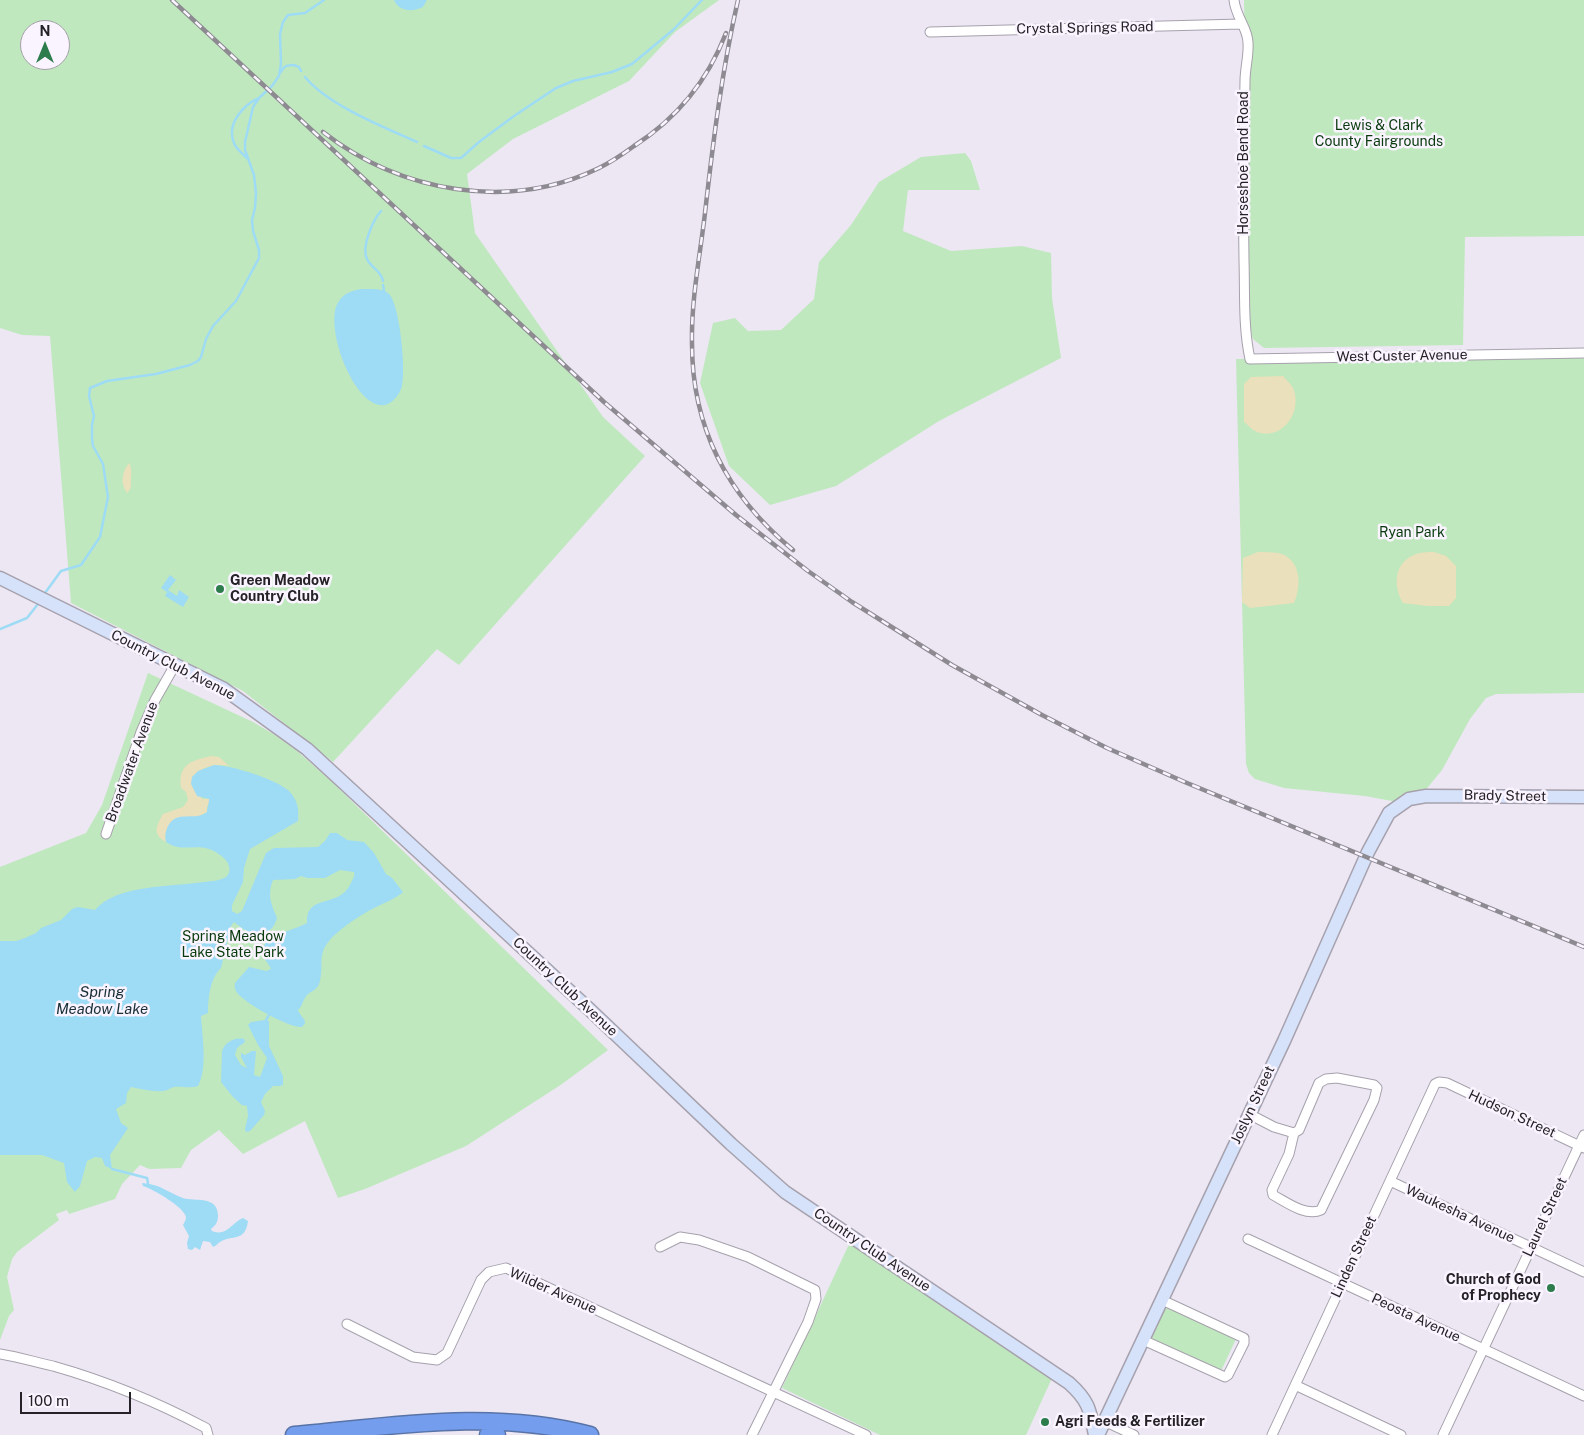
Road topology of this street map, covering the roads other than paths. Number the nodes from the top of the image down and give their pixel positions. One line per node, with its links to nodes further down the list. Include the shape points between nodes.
1 (1234, 0): 2 (street, Horseshoe Bend Road)
2 (1241, 24): 3 (street, Crystal Springs Road); 4 (street, Horseshoe Bend Road, via 1248,42 1245,87)
3 (930, 32)
4 (1245, 329): 5 (street, West Custer Avenue, via 1250,359)
5 (1584, 353)
6 (0, 578): 7 (street, Country Club Avenue)
7 (175, 665): 10 (street, Broadwater Avenue, via 141,732); 39 (street, Country Club Avenue, via 224,688 308,748 785,1192 1069,1383 1090,1409)
8 (1426, 796): 9 (street, Brady Street); 12 (street, Joslyn Street, via 1410,799 1389,813 1366,856)
9 (1584, 797)
10 (106, 834)
11 (1439, 1082): 15 (street, Hudson Street); 16 (street, Linden Street, via 1433,1088)
12 (1249, 1114): 13 (street); 22 (street, Joslyn Street)
13 (1294, 1133): 13 (street, via 1299,1130 1319,1083 1326,1079 1337,1078 1377,1088 1321,1210 1315,1213 1273,1195 1272,1190 1289,1154)
14 (1584, 1135): 15 (street, Laurel Street)
15 (1581, 1146): 19 (street, Laurel Street)
16 (1390, 1181): 19 (street, Waukesha Avenue); 21 (street, Linden Street)
17 (1248, 1239): 21 (street, Peosta Avenue)
18 (660, 1247): 28 (street, via 680,1237 699,1240 741,1255 815,1290 816,1299 808,1322)
19 (1530, 1247): 20 (street, Waukesha Avenue); 25 (street, Laurel Street)
20 (1584, 1272)
21 (1342, 1283): 25 (street, Peosta Avenue); 27 (street, Linden Street)
22 (1162, 1300): 24 (street, Joslyn Street); 24 (street, via 1244,1338 1244,1343 1224,1378)
23 (347, 1324): 28 (street, Wilder Avenue, via 413,1357 437,1360 447,1353 481,1280 489,1272 506,1268)
24 (1143, 1340): 30 (street, Joslyn Street)
25 (1482, 1350): 29 (street, Peosta Avenue); 43 (street, Laurel Street)
26 (0, 1354): 32 (street, via 115,1385 206,1428)
27 (1295, 1384): 41 (street, Linden Street); 42 (street)
28 (773, 1392): 37 (street); 38 (street, Wilder Avenue)
29 (1584, 1396)
30 (1104, 1421): 39 (street, Joslyn Street); 40 (street)
31 (418, 1429): 33 (highway); 36 (highway, via 468,1420 549,1426)
32 (208, 1435)
33 (294, 1435)
34 (488, 1435): 35 (highway)
35 (497, 1435)
36 (590, 1435)
37 (752, 1435)
38 (866, 1435)
39 (1096, 1435)
40 (1134, 1435)
41 (1272, 1435)
42 (1401, 1435)
43 (1443, 1435)

